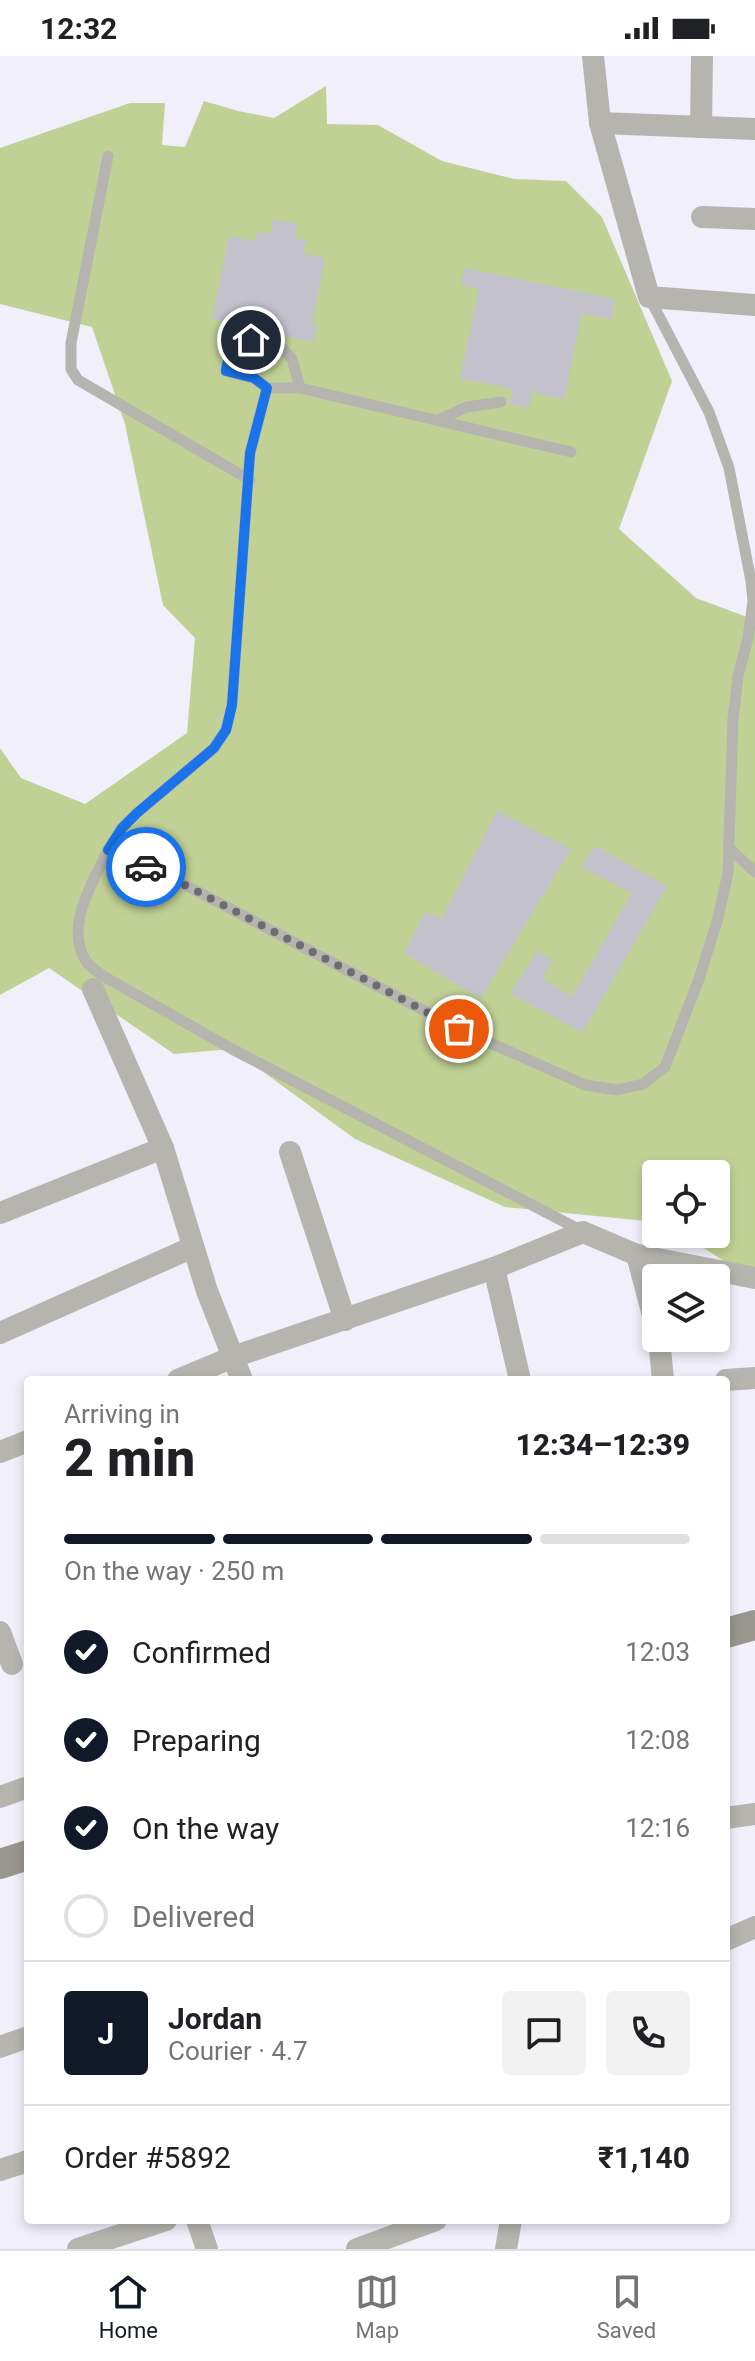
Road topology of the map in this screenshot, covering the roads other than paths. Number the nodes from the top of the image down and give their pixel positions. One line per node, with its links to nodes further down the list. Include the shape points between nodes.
1 (593, 56): 3 (street)
2 (702, 56): 4 (street)
3 (600, 123): 4 (street); 9 (street)
4 (701, 127): 5 (street)
5 (755, 129)
6 (108, 156): 18 (lane, via 71,343 71,369 78,380)
7 (702, 217): 8 (street)
8 (755, 219)
9 (649, 297): 10 (street); 19 (lane, via 709,412 729,468 751,581 748,638 733,719)
10 (755, 305)
11 (251, 340): 13 (lane, via 238,344 226,371 254,378)
12 (280, 346): 14 (lane, via 292,359)
13 (267, 388): 14 (lane); 18 (lane, via 250,453)
14 (300, 388): 16 (lane)
15 (501, 402): 16 (lane, via 467,407)
16 (438, 420): 17 (lane)
17 (571, 452)
18 (250, 480): 20 (lane, via 226,730 214,748 122,828)
19 (729, 848): 20 (lane, via 718,918 665,1067 643,1084 617,1090 585,1085 459,1029); 21 (lane)
20 (108, 850): 26 (lane, via 81,911 78,931 88,964 232,1049)
21 (755, 872)
22 (93, 989): 23 (street)
23 (163, 1148): 25 (street); 27 (street)
24 (290, 1152): 32 (street)
25 (0, 1213)
26 (583, 1232): 28 (street); 29 (street)
27 (193, 1247): 33 (street); 35 (street)
28 (637, 1255): 30 (street); 31 (street)
29 (494, 1268): 32 (street); 38 (street)
30 (642, 1274)
31 (755, 1278)
32 (345, 1320): 35 (street)
33 (0, 1333)
34 (660, 1352): 39 (street)
35 (233, 1357): 36 (street); 37 (street)
36 (188, 1376)
37 (240, 1376)
38 (514, 1376)
39 (663, 1376)
40 (755, 1378): 41 (street)
41 (730, 1380)
42 (24, 1443): 43 (street)
43 (0, 1452)
44 (755, 1625): 46 (street)
45 (0, 1632): 47 (street)
46 (730, 1632)
47 (13, 1663)
48 (24, 1788): 49 (street)
49 (0, 1797)
50 (755, 1814): 51 (street)
51 (730, 1817)
52 (24, 1856): 53 (street)
53 (0, 1864)
54 (755, 1927): 55 (street)
55 (730, 1938)
56 (24, 2043): 57 (street)
57 (0, 2047)
58 (24, 2162): 59 (street)
59 (0, 2170)
60 (94, 2224): 65 (street)
61 (154, 2224): 65 (street)
62 (198, 2224): 67 (street)
63 (425, 2224): 68 (street)
64 (510, 2224): 69 (street)
65 (101, 2242): 66 (street)
66 (78, 2249)
67 (207, 2249)
68 (357, 2249)
69 (506, 2249)

